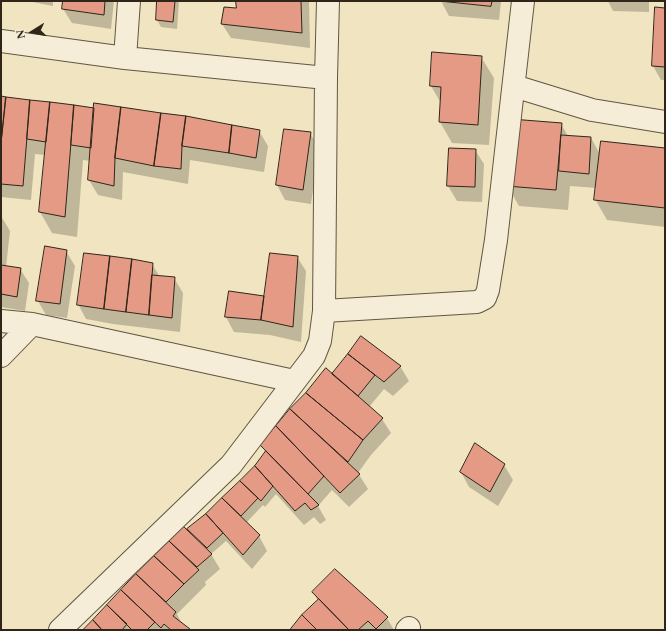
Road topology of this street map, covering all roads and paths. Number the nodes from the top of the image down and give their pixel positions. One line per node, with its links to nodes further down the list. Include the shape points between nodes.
1 (129, 1): 5 (street)
2 (328, 1): 6 (street)
3 (522, 1): 7 (street)
4 (1, 41): 5 (street)
5 (125, 58): 6 (street)
6 (326, 78): 9 (street)
7 (514, 86): 8 (street, via 592,110); 9 (street, via 496,240 485,298 477,302)
8 (665, 122)
9 (324, 311): 13 (street, via 320,341 314,356)
10 (1, 320): 11 (street)
11 (32, 324): 12 (street); 13 (street)
12 (1, 356)
13 (294, 381): 14 (street, via 231,465)
14 (60, 630)

